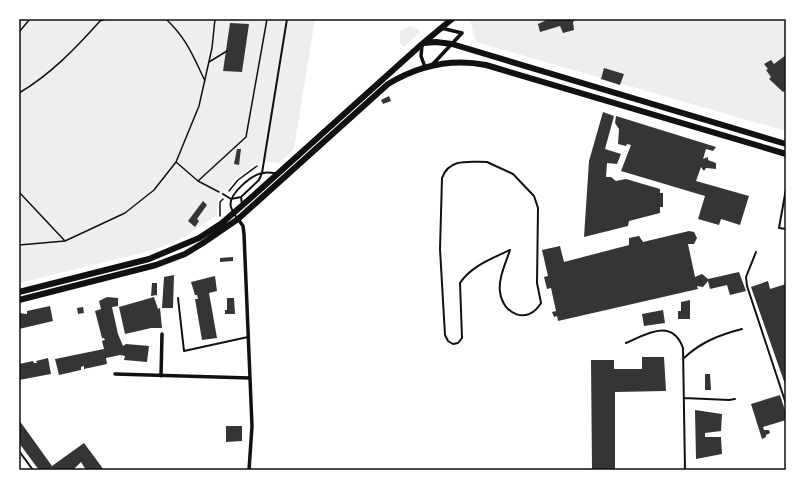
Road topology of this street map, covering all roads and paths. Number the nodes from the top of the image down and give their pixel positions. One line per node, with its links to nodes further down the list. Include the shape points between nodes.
1 (30, 19): 10 (path)
2 (106, 19): 8 (path)
3 (166, 19): 16 (path, via 181,34)
4 (215, 19): 14 (path)
5 (267, 19): 23 (path, via 246,137)
6 (288, 19): 21 (lane)
7 (452, 19): 9 (main road)
8 (101, 20): 17 (path, via 54,68)
9 (441, 28): 11 (main road); 12 (street, via 462,33)
10 (19, 32)
11 (422, 44): 12 (main road); 15 (street, via 421,56); 22 (main road)
12 (452, 44): 15 (street); 18 (main road)
13 (227, 51): 14 (path)
14 (209, 62): 16 (path)
15 (428, 66): 19 (main road, via 466,62 486,65); 32 (main road, via 400,77 378,92)
16 (204, 81): 20 (path, via 199,106)
17 (19, 93)
18 (786, 144)
19 (786, 154)
20 (176, 162): 23 (path); 34 (path, via 154,190 125,213)
21 (262, 173): 22 (lane); 27 (lane, via 259,180); 28 (lane, via 252,177)
22 (278, 174): 29 (main road)
23 (198, 181): 26 (path)
24 (786, 190): 33 (lane, via 778,228)
25 (19, 192): 34 (path)
26 (224, 195): 28 (lane); 31 (path, via 220,202)
27 (241, 197): 28 (lane); 29 (lane)
28 (231, 199): 30 (lane)
29 (242, 206): 30 (main road); 32 (lane)
30 (232, 210): 32 (lane); 38 (main road, via 222,223 199,238 149,259)
31 (220, 218)
32 (238, 219): 40 (main road, via 185,254 156,265); 43 (street, via 243,226 244,234)
33 (786, 229)
34 (65, 241): 35 (path)
35 (19, 245)
36 (510, 250): 36 (lane, via 500,294 510,312 523,317 529,316 541,303 537,283 538,208 534,196 513,174 487,162 455,163 445,170 442,178 440,249 445,335 448,341 458,343 462,338 460,283 465,275)
37 (756, 252): 51 (lane, via 746,276 747,286)
38 (19, 292)
39 (178, 298): 43 (lane, via 184,351)
40 (19, 300)
41 (742, 328): 45 (lane, via 718,335 695,348)
42 (162, 334): 47 (street)
43 (248, 337): 48 (street)
44 (626, 343): 45 (lane, via 656,330 666,330 676,334 681,340)
45 (684, 358): 49 (lane)
46 (115, 374): 47 (street)
47 (161, 376): 48 (street)
48 (250, 378): 54 (street, via 252,430)
49 (684, 398): 50 (lane); 55 (lane)
50 (735, 398)
51 (786, 404)
52 (19, 451): 53 (lane)
53 (33, 470)
54 (249, 470)
55 (685, 470)

